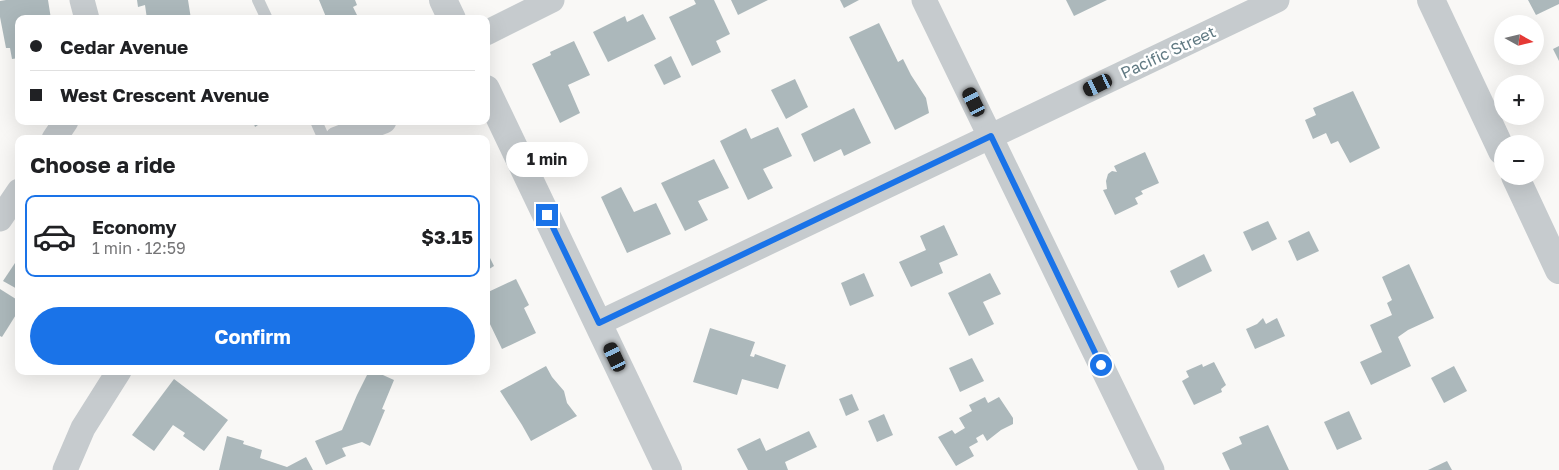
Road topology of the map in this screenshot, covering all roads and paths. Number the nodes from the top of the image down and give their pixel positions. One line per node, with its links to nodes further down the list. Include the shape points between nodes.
1 (82, 0): 8 (street)
2 (258, 0): 9 (lane)
3 (443, 0): 10 (street)
4 (552, 0): 11 (street)
5 (924, 0): 16 (street)
6 (1277, 0): 16 (street, Pacific Street)
7 (1431, 0): 15 (street)
8 (86, 15)
9 (264, 15)
10 (450, 15)
11 (490, 31)
12 (490, 97): 21 (street)
13 (374, 125): 14 (street)
14 (347, 135)
15 (1494, 135)
16 (991, 136): 21 (street, Pacific Street); 25 (street)
17 (1519, 185): 20 (street)
18 (15, 197): 19 (street)
19 (0, 219)
20 (1559, 270)
21 (599, 323): 24 (street)
22 (116, 375): 23 (street, via 83,428)
23 (65, 470)
24 (668, 470)
25 (1152, 470)

